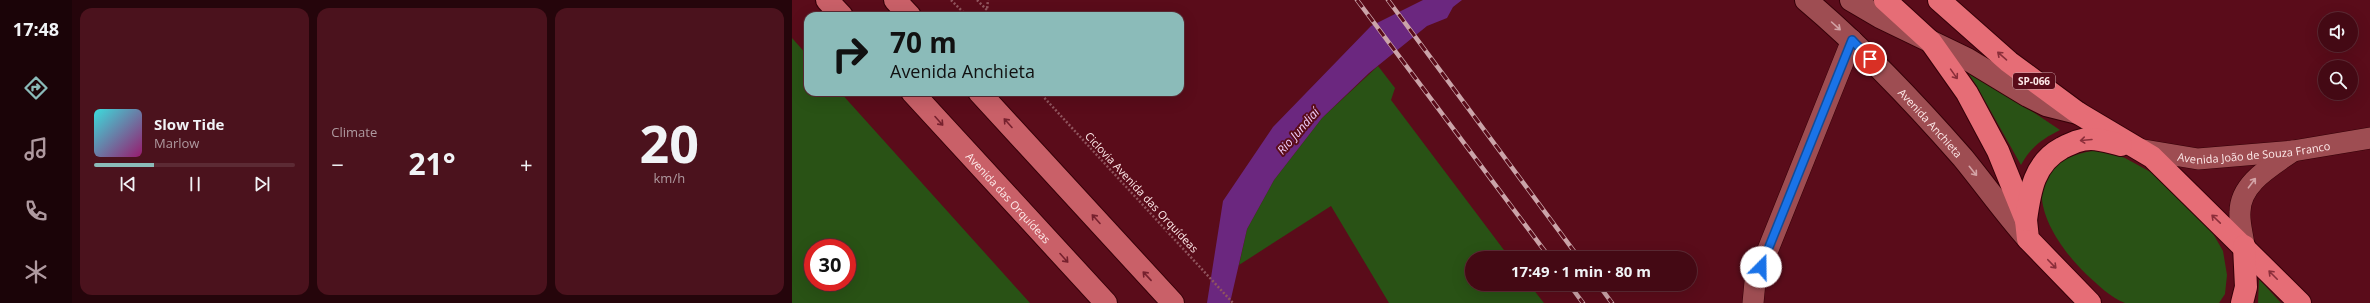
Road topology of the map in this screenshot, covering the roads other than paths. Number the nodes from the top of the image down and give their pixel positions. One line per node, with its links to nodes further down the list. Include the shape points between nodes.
1 (827, 0): 7 (main road)
2 (895, 0): 8 (main road)
3 (1806, 0): 9 (main road, Avenida Anchieta, one-way to 9)
4 (1851, 0): 10 (main road)
5 (1885, 0): 10 (highway)
6 (1939, 0): 13 (highway, SP-066, one-way to 6, via 2009,62)
7 (838, 12)
8 (906, 12)
9 (1852, 40): 17 (main road, Avenida Anchieta, one-way to 17); 21 (street, via 1755,282)
10 (1931, 42): 13 (main road, via 1967,59 2046,105); 17 (highway, one-way to 17, via 1967,93 1991,138)
11 (916, 96): 19 (main road, Avenida das Orquídeas, one-way to 19)
12 (983, 96): 20 (main road, one-way to 12)
13 (2078, 113): 15 (highway, SP-066)
14 (2370, 138): 16 (street, Avenida João de Souza Franco)
15 (2138, 149): 16 (street, Avenida João de Souza Franco, via 2198,159); 17 (highway, one-way to 17, via 2092,139 2074,141 2054,152 2038,169 2031,188); 18 (highway, SP-066, one-way to 15, via 2152,157)
16 (2293, 151): 18 (street, one-way to 16, via 2240,212 2242,199 2257,177)
17 (2027, 230): 22 (highway, one-way to 22)
18 (2244, 246): 23 (highway, via 2246,287); 24 (highway, SP-066, one-way to 18)
19 (1106, 303)
20 (1172, 303)
21 (1753, 303)
22 (2090, 303)
23 (2242, 303)
24 (2300, 303)

